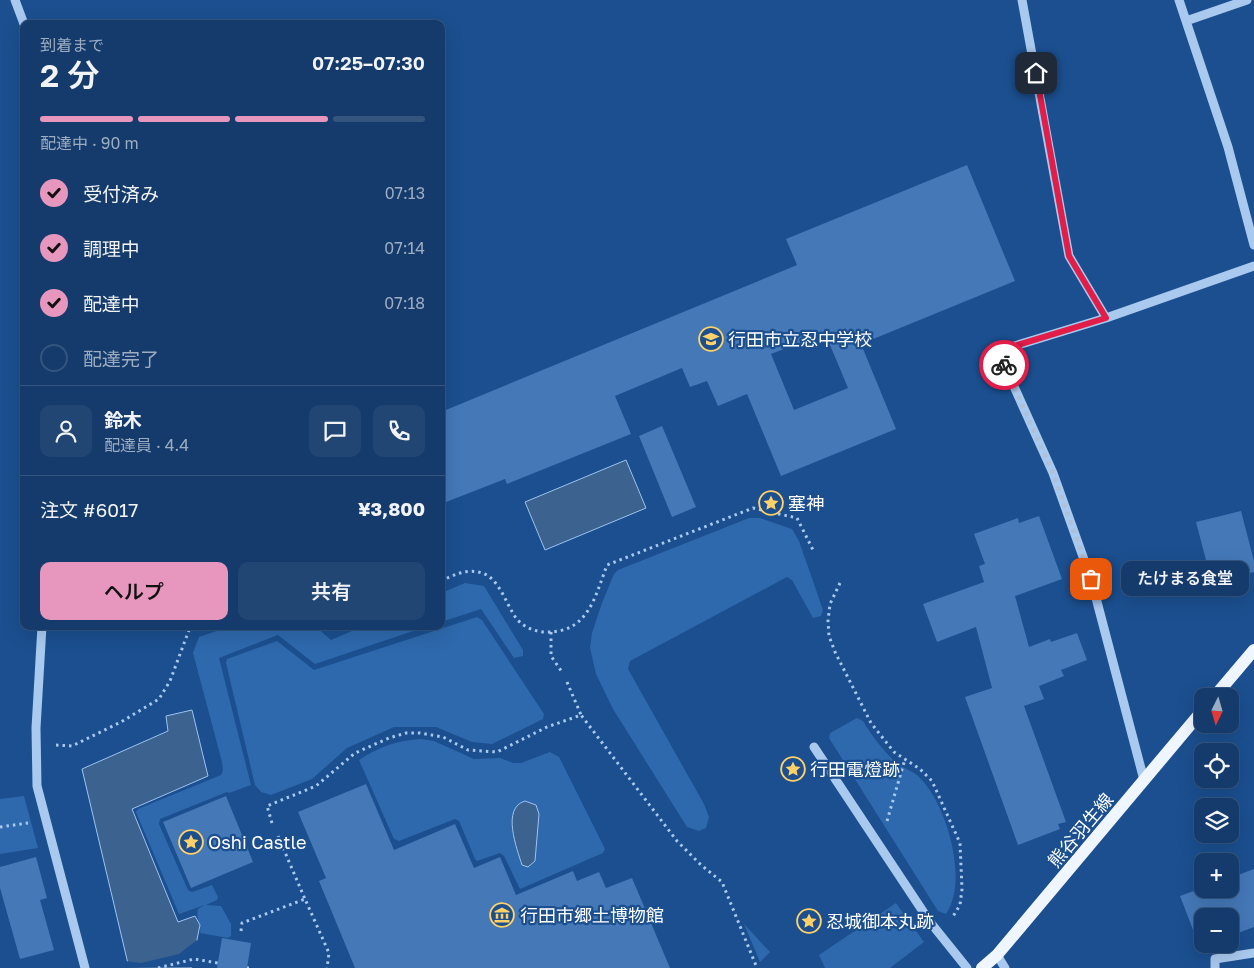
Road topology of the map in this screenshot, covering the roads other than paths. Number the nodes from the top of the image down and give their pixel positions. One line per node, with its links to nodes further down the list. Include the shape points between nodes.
1 (14, 0): 5 (street)
2 (1022, 0): 9 (street, via 1069,256)
3 (1179, 0): 6 (street)
4 (1247, 0): 6 (street)
5 (22, 20)
6 (1186, 20): 7 (street, via 1228,147)
7 (1254, 244)
8 (1254, 266): 9 (street)
9 (1106, 318): 15 (street, via 998,351 1053,473 1091,579)
10 (42, 630): 18 (street, via 36,728 37,786)
11 (1254, 650): 12 (main road)
12 (1222, 688)
13 (1194, 721): 15 (main road, 熊谷羽生線)
14 (814, 747): 19 (street, via 938,931)
15 (1144, 780): 17 (main road, 熊谷羽生線)
16 (1254, 953): 22 (street, via 1215,959)
17 (997, 955): 20 (main road, 熊谷羽生線); 21 (street)
18 (85, 968)
19 (967, 968)
20 (982, 968)
21 (1005, 968)
22 (1214, 968)

